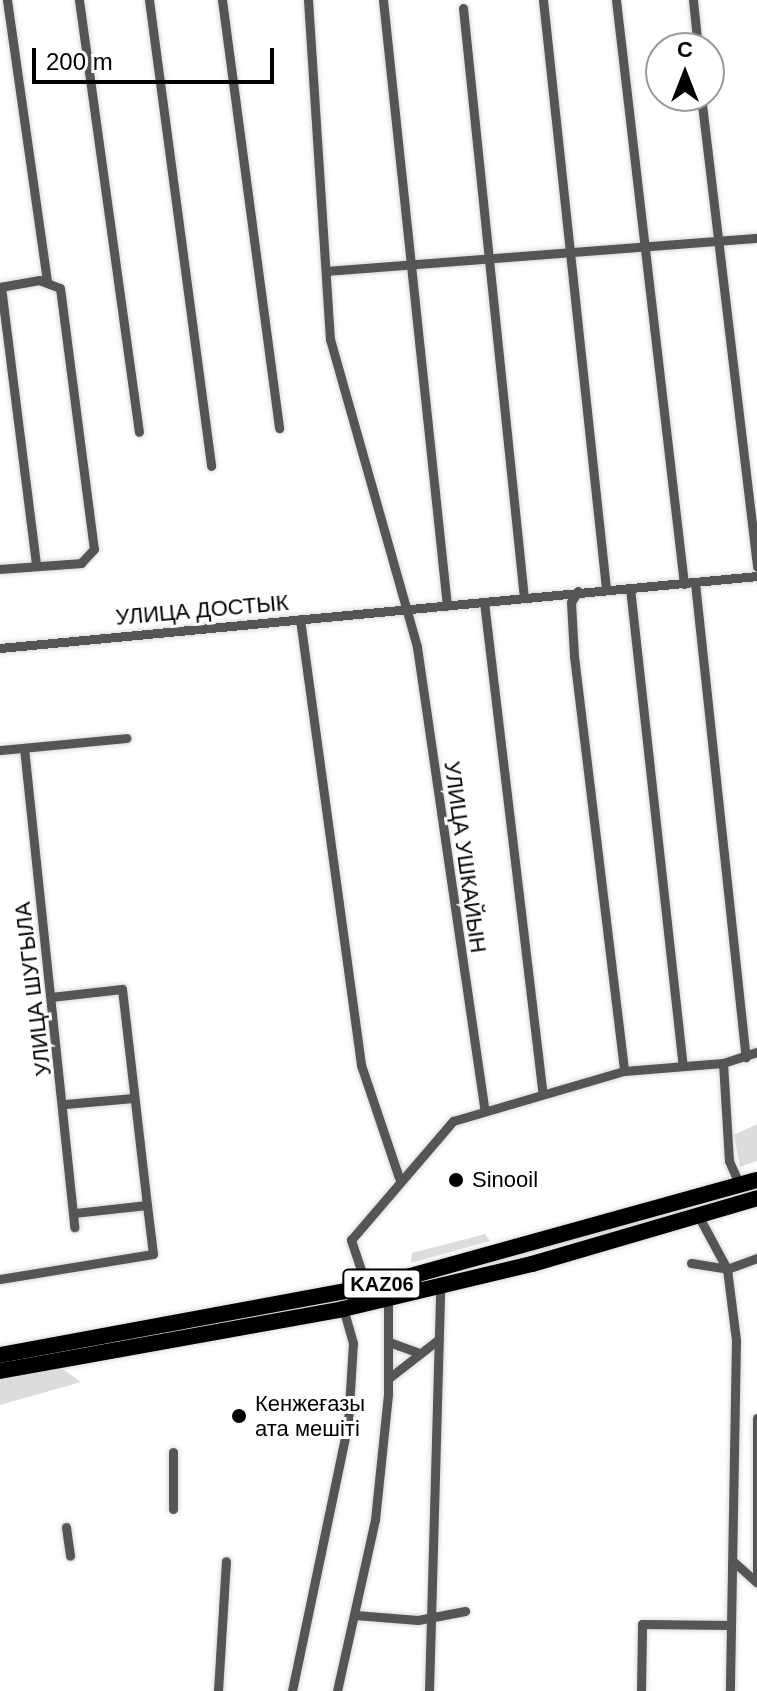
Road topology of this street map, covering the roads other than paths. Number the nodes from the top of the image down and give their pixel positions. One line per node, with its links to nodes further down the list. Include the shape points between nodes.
1 (7, 0): 20 (street)
2 (79, 0): 23 (street)
3 (149, 0): 24 (street)
4 (222, 0): 22 (street)
5 (308, 0): 19 (street, УЛИЦА УШКАЙЫН)
6 (383, 0): 18 (street)
7 (543, 0): 16 (street)
8 (616, 0): 15 (street)
9 (693, 0): 11 (street)
10 (463, 8): 17 (street)
11 (696, 32)
12 (703, 112): 14 (street)
13 (757, 238): 14 (street)
14 (720, 241): 15 (street); 26 (street)
15 (642, 247): 16 (street); 29 (street)
16 (569, 252): 17 (street); 31 (street)
17 (488, 258): 18 (street); 33 (street)
18 (408, 263): 19 (street); 35 (street)
19 (327, 271): 36 (street, УЛИЦА УШКАЙЫН, via 330,339)
20 (47, 280): 21 (street); 25 (street, via 60,288 94,549 81,563)
21 (0, 287): 25 (street)
22 (279, 428)
23 (139, 432)
24 (211, 466)
25 (36, 565): 27 (street)
26 (757, 567)
27 (0, 569)
28 (757, 576): 29 (street, УЛИЦА ДОСТЫК)
29 (690, 584): 30 (street, УЛИЦА ДОСТЫК); 44 (street)
30 (630, 588): 31 (street, УЛИЦА ДОСТЫК); 46 (street)
31 (606, 589): 32 (street, УЛИЦА ДОСТЫК)
32 (578, 591): 33 (street, УЛИЦА ДОСТЫК); 47 (street, via 571,602 574,656)
33 (524, 598): 34 (street, УЛИЦА ДОСТЫК)
34 (484, 602): 35 (street, УЛИЦА ДОСТЫК); 48 (street)
35 (447, 606): 36 (street, УЛИЦА ДОСТЫК)
36 (408, 609): 37 (street, УЛИЦА ДОСТЫК); 51 (street, УЛИЦА УШКАЙЫН)
37 (300, 619): 38 (street, УЛИЦА ДОСТЫК); 52 (street, via 361,1065)
38 (0, 648)
39 (126, 738): 40 (street)
40 (24, 748): 41 (street); 42 (street, УЛИЦА ШУГЫЛА)
41 (0, 750)
42 (51, 997): 49 (street, via 122,989); 50 (street, УЛИЦА ШУГЫЛА)
43 (757, 1052): 44 (street)
44 (746, 1057): 45 (street)
45 (723, 1063): 46 (street); 54 (street, via 729,1161)
46 (683, 1066): 47 (street)
47 (624, 1071): 48 (street)
48 (542, 1090): 51 (street)
49 (132, 1098): 50 (street); 56 (street)
50 (64, 1104): 57 (street, УЛИЦА ШУГЫЛА)
51 (485, 1111): 52 (street, via 453,1121)
52 (399, 1178): 65 (street, via 351,1240)
53 (757, 1180): 54 (highway, KАZ06)
54 (740, 1186): 65 (highway, KАZ06)
55 (757, 1198): 58 (highway, KАZ06)
56 (147, 1205): 57 (street); 63 (street, via 153,1254 137,1262)
57 (75, 1213): 59 (street, УЛИЦА ШУГЫЛА)
58 (699, 1217): 62 (street); 64 (highway, KАZ06)
59 (74, 1227)
60 (757, 1258): 62 (street)
61 (691, 1263): 62 (street)
62 (727, 1269): 79 (street, via 736,1340)
63 (0, 1279)
64 (440, 1286): 65 (highway, KАZ06); 67 (street)
65 (379, 1293): 66 (highway, KАZ06); 68 (street); 70 (highway, KАZ06)
66 (343, 1309): 71 (highway, KАZ06); 86 (street, via 353,1343 348,1424)
67 (439, 1339): 69 (street); 83 (street)
68 (389, 1342): 69 (street); 72 (street)
69 (420, 1353): 72 (street)
70 (0, 1355)
71 (0, 1371)
72 (389, 1379): 82 (street, via 375,1520)
73 (757, 1418): 80 (street)
74 (173, 1452): 75 (street)
75 (173, 1509)
76 (66, 1527): 77 (street)
77 (70, 1556)
78 (226, 1561): 85 (street)
79 (734, 1562): 80 (street); 84 (street)
80 (757, 1581)
81 (465, 1611): 83 (street)
82 (355, 1615): 83 (street); 87 (street)
83 (432, 1616): 88 (street)
84 (731, 1625): 89 (street, via 642,1624); 90 (street)
85 (218, 1691)
86 (292, 1691)
87 (337, 1691)
88 (429, 1691)
89 (641, 1691)
90 (730, 1691)

